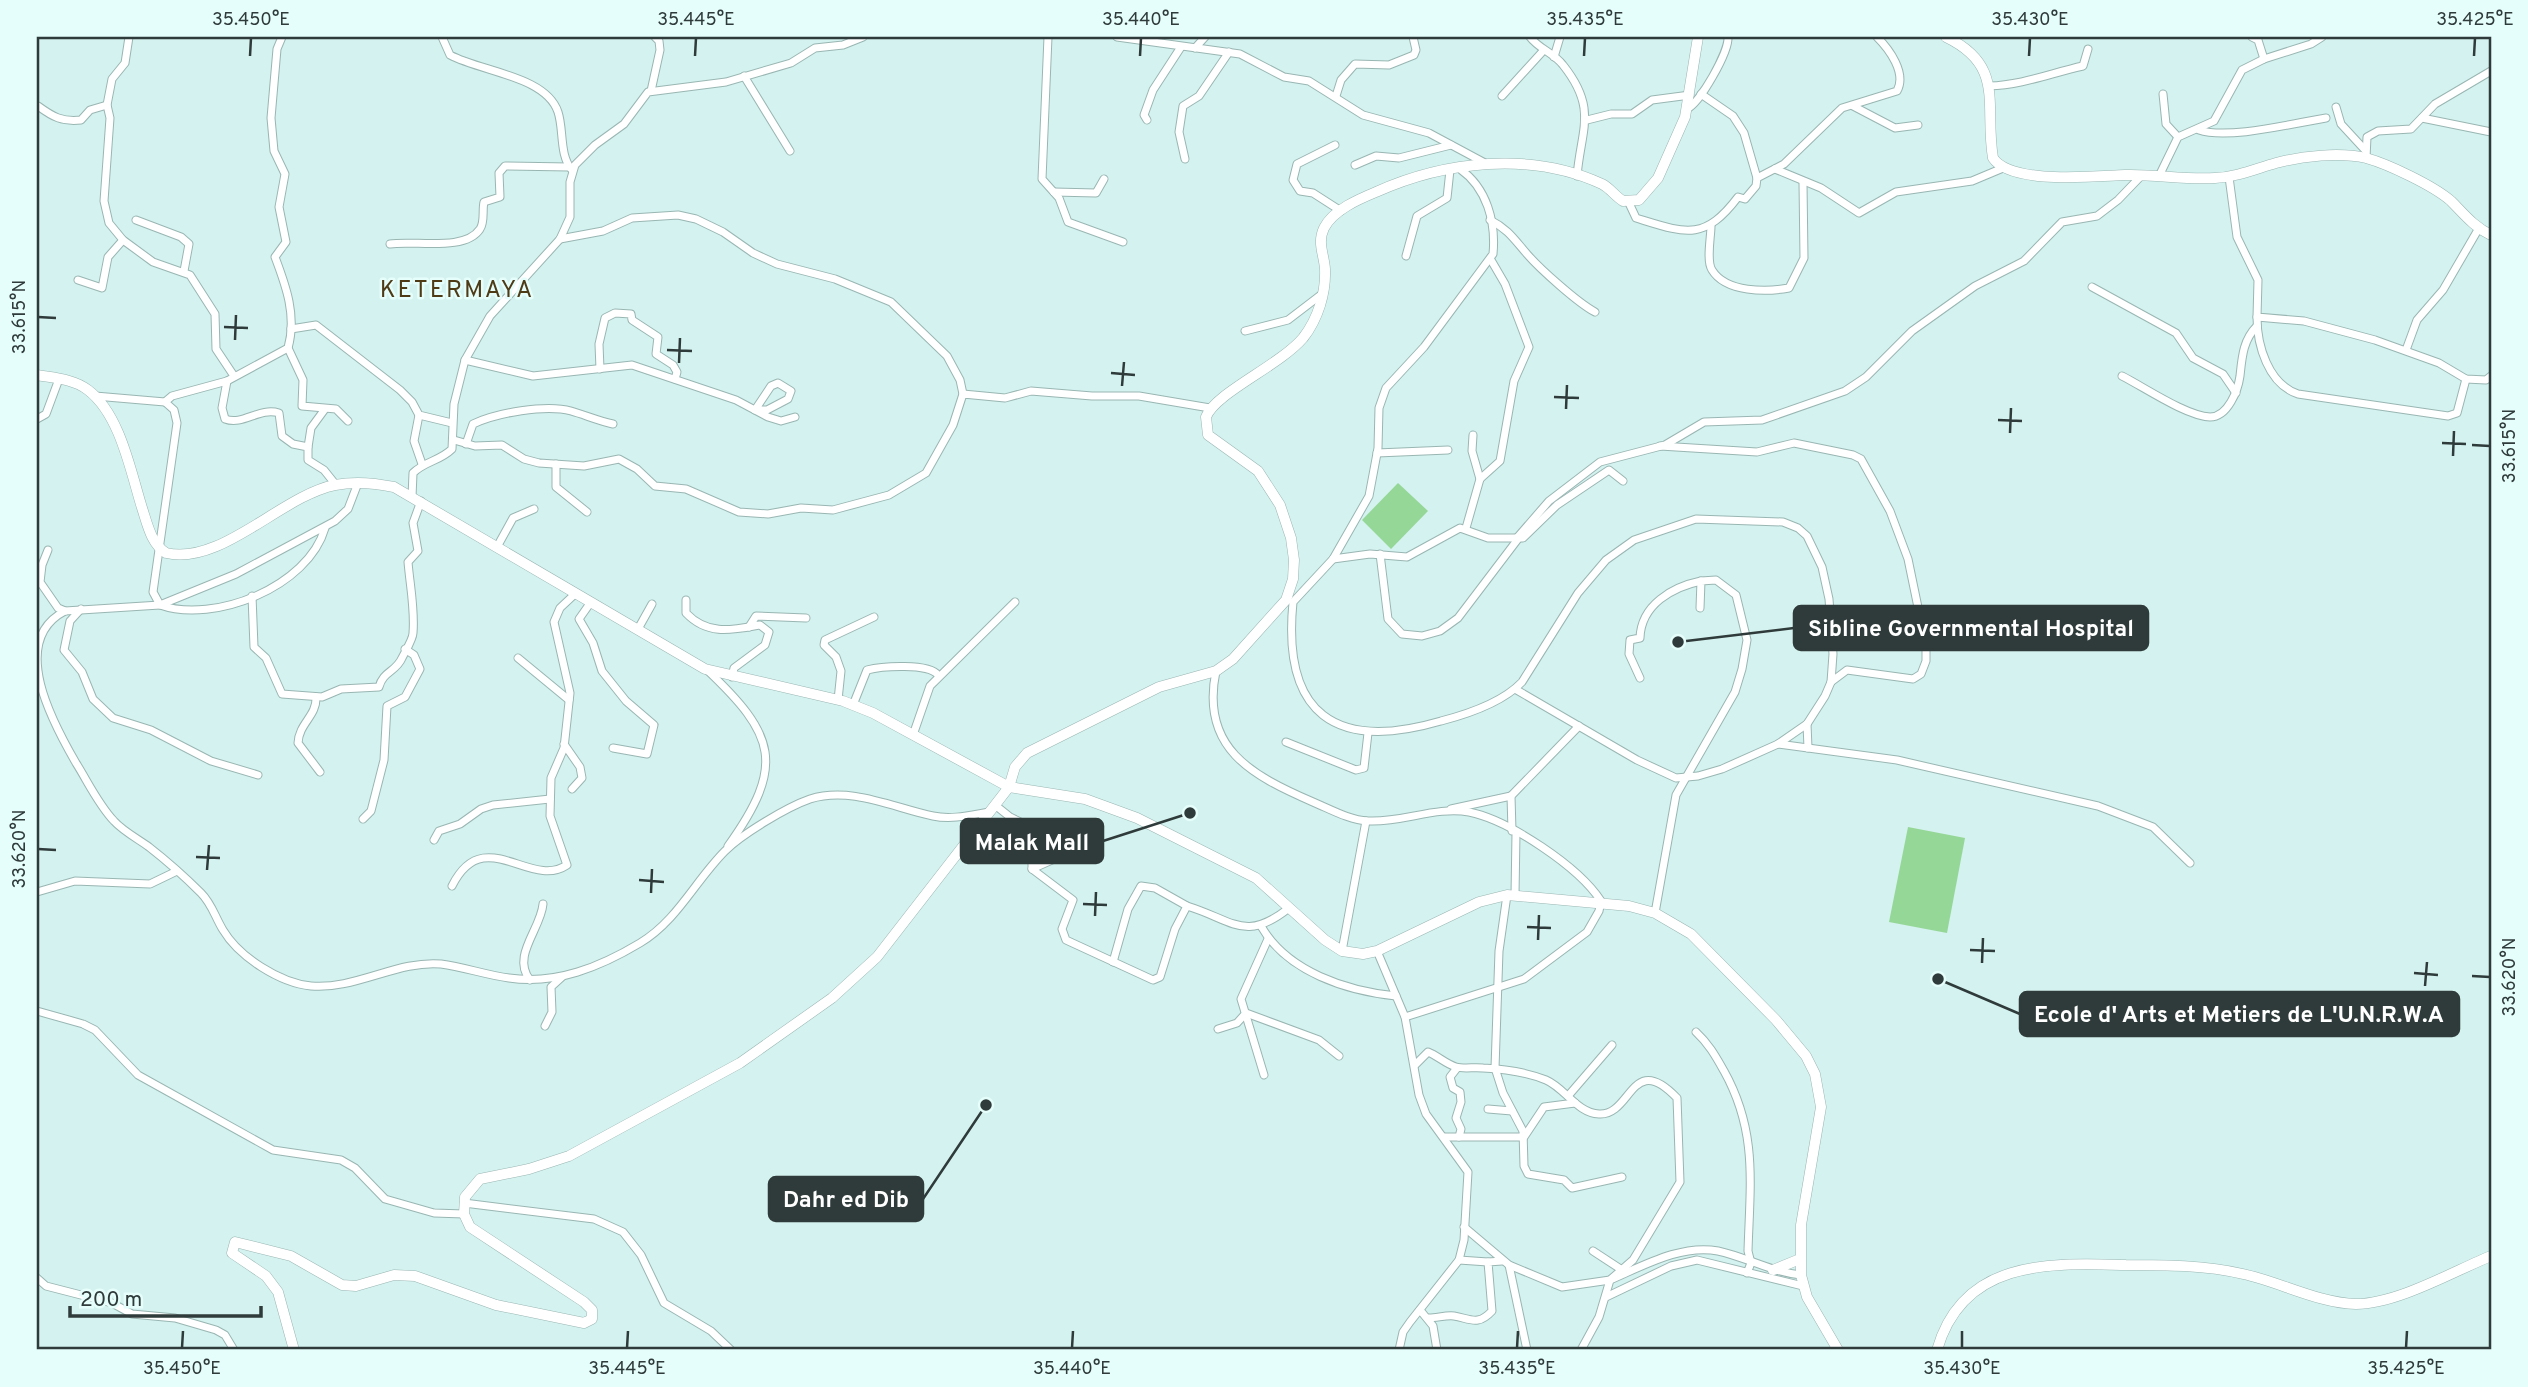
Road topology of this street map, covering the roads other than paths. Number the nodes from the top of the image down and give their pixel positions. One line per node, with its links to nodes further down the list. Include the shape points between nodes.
1 (129, 37): 36 (street, via 127,60 112,79)
2 (282, 37): 88 (street, via 271,118 274,151 285,174 279,207 286,242 275,257 287,284)
3 (442, 37): 57 (street, via 450,55 537,87 553,100)
4 (863, 37): 28 (street, via 814,48 791,63)
5 (1048, 37): 67 (street, via 1041,175)
6 (1117, 37): 18 (street)
7 (1174, 37): 20 (street)
8 (1205, 37): 21 (street)
9 (1413, 37): 34 (street, via 1414,55 1389,65 1355,64 1341,80)
10 (1530, 37): 23 (street)
11 (1560, 37): 25 (street)
12 (1698, 37): 33 (street)
13 (1728, 37): 32 (street, via 1725,52)
14 (1947, 37): 29 (street, via 1979,59)
15 (2252, 37): 26 (street, via 2258,40)
16 (2322, 37): 26 (street)
17 (661, 38): 30 (street)
18 (1132, 38): 20 (street)
19 (1880, 39): 38 (street, via 1900,72 1900,85 1894,94)
20 (1178, 47): 21 (street); 43 (street, via 1153,90 1144,115)
21 (1195, 48): 24 (street)
22 (2088, 49): 29 (street, via 2083,66 2024,83)
23 (1543, 51): 25 (street); 35 (street)
24 (1229, 52): 34 (street); 53 (street, via 1199,96 1184,106 1179,132)
25 (1554, 57): 44 (street, via 1568,72)
26 (2264, 58): 46 (street, via 2238,74 2221,111)
27 (2491, 71): 42 (street, via 2442,100)
28 (744, 76): 30 (street, via 712,85); 51 (street)
29 (1989, 86): 56 (street, via 1992,152)
30 (651, 91): 57 (street, via 641,97 624,124)
31 (2163, 93): 48 (street, via 2166,124)
32 (1701, 94): 40 (street); 64 (street, via 1733,116 1744,134)
33 (1689, 95): 40 (street); 44 (street, via 1652,100 1632,114)
34 (1336, 96): 50 (street, via 1363,114 1429,133)
35 (1502, 96)
36 (107, 105): 37 (street, via 72,121 57,119); 76 (street, via 104,201 108,223)
37 (38, 106)
38 (1853, 106): 45 (street, via 1895,128); 58 (street, via 1842,108)
39 (2336, 107): 52 (street, via 2341,124)
40 (1687, 109): 68 (street, via 1658,178 1639,200)
41 (2326, 118): 46 (street, via 2231,133)
42 (2422, 118): 47 (street); 52 (street, via 2411,129 2373,133 2365,141)
43 (1147, 120)
44 (1587, 120): 62 (street)
45 (1919, 125)
46 (2199, 130): 48 (street)
47 (2491, 132)
48 (2178, 137): 61 (street)
49 (1335, 145): 69 (street, via 1297,164 1293,180 1300,191)
50 (1451, 145): 54 (street); 55 (street, via 1399,158 1376,156)
51 (790, 151)
52 (2365, 155): 63 (street, via 2291,160); 73 (street, via 2433,189)
53 (1185, 159)
54 (1485, 163): 59 (street); 62 (street, via 1531,165)
55 (1354, 165)
56 (2003, 167): 60 (street, via 2026,174); 66 (street, via 1972,181 1896,192 1860,213 1821,188)
57 (571, 169): 75 (street, via 570,217); 78 (street, via 505,166 499,173 500,197 484,202 482,227 474,236 449,244)
58 (1775, 169): 64 (street); 66 (street)
59 (1455, 170): 69 (street, via 1393,185); 71 (street, via 1481,190); 79 (street, via 1447,198 1417,216)
60 (2143, 174): 61 (street); 117 (street, via 2097,216 2063,222 2024,261 1975,286 1912,331 1866,377 1845,391 1762,419 1704,422)
61 (2160, 174): 63 (street)
62 (1577, 177): 68 (street, via 1603,184)
63 (2228, 177): 86 (street, via 2237,237 2258,276)
64 (1757, 178): 72 (street, via 1745,199 1738,197)
65 (1104, 179): 67 (street, via 1096,193)
66 (1803, 183): 72 (street, via 1804,258 1789,288 1744,289 1713,272)
67 (1054, 192): 77 (street, via 1068,222)
68 (1629, 203): 72 (street, via 1636,218 1675,230 1691,232)
69 (1341, 211): 84 (street, via 1328,222 1320,240 1325,265)
70 (136, 220): 81 (street, via 189,244)
71 (1490, 220): 80 (street); 85 (street, via 1509,230 1573,298)
72 (1711, 226)
73 (2479, 228): 74 (street); 91 (street, via 2443,290 2417,320)
74 (2491, 235)
75 (560, 239): 92 (street, via 490,316); 101 (street, via 603,231 632,219 678,215 696,219 777,264 835,279 891,302 947,356)
76 (122, 240): 81 (street, via 153,262); 82 (street, via 108,257 102,288)
77 (1123, 242)
78 (390, 244)
79 (1406, 256)
80 (1492, 260): 120 (street, via 1386,388 1379,408); 123 (street, via 1529,347 1514,381 1500,461)
81 (184, 271): 97 (street, via 215,314 216,349)
82 (78, 280)
83 (2092, 287): 102 (street, via 2176,333 2193,358 2223,374)
84 (1322, 293): 89 (street, via 1288,320); 105 (street, via 1314,322 1292,349)
85 (1595, 312)
86 (2257, 317): 87 (street); 91 (street, via 2310,322)
87 (2257, 326): 100 (street, via 2267,362 2283,385 2298,394 2448,416 2456,413); 102 (street, via 2247,336)
88 (290, 329): 90 (street); 108 (street, via 316,325 400,390)
89 (1245, 331)
90 (288, 348): 97 (street); 106 (street, via 303,380 302,406)
91 (2406, 351): 100 (street)
92 (465, 360): 93 (street, via 533,376); 112 (street)
93 (600, 369): 99 (street, via 632,365); 99 (street, via 605,318 625,312 658,337 656,354 673,365)
94 (37, 375): 98 (street)
95 (2122, 376): 102 (street, via 2212,417 2221,414)
96 (2491, 376): 100 (street)
97 (231, 378): 104 (street); 118 (street, via 222,408 225,419 237,421 264,410 276,412 281,415 282,436)
98 (59, 379): 103 (street); 110 (street, via 46,414)
99 (675, 379): 107 (street)
100 (2466, 379)
101 (963, 394): 105 (street, via 1005,398 1031,391 1139,396); 122 (street, via 953,425 926,473 890,495 843,508 739,512 686,489 659,488 618,459 590,466)
102 (2236, 394)
103 (94, 396): 104 (street); 134 (street, via 117,434 152,537)
104 (165, 402): 134 (street, via 174,410 177,422)
105 (1210, 408): 142 (street, via 1205,425 1208,435 1258,471 1284,516 1294,560)
106 (325, 409): 111 (street, via 336,409); 118 (street, via 311,428)
107 (755, 410): 107 (street, via 771,386 778,383 791,391 788,399 767,410); 109 (street, via 781,421)
108 (419, 415): 112 (street); 121 (street, via 414,441)
109 (795, 417)
110 (37, 419)
111 (348, 421)
112 (452, 423): 115 (street)
113 (613, 424): 116 (street, via 572,411 515,412 474,424)
114 (1474, 435): 123 (street, via 1472,451)
115 (454, 440): 116 (street); 121 (street, via 449,453)
116 (466, 443): 122 (street, via 502,445 524,459)
117 (1660, 446): 132 (street, via 1594,465 1549,501); 158 (street, via 1756,452 1794,443 1853,455 1866,465 1908,559 1926,661 1921,674 1913,678)
118 (308, 447): 126 (street, via 308,460)
119 (1448, 450): 120 (street)
120 (1377, 453): 137 (street, via 1369,496)
121 (422, 464): 127 (street, via 413,473)
122 (556, 464): 129 (street, via 556,487)
123 (1480, 480): 131 (street)
124 (1623, 481): 132 (street, via 1609,470)
125 (358, 483): 126 (street); 127 (street, via 394,487); 130 (street, via 348,509)
126 (336, 485): 134 (street, via 198,553 173,554)
127 (416, 499): 133 (street); 154 (street, via 413,523 418,551 408,560 414,636)
128 (534, 509): 133 (street, via 513,518)
129 (587, 512)
130 (324, 528): 140 (street, via 317,548 301,567); 146 (street, via 236,574)
131 (1466, 528): 132 (street, via 1480,537); 136 (street, via 1447,533 1407,557)
132 (1517, 539): 136 (street, via 1458,618 1440,631 1422,636 1402,634 1388,620)
133 (497, 547): 139 (street)
134 (161, 549): 146 (street, via 153,592)
135 (48, 550): 149 (street, via 40,582)
136 (1380, 554): 137 (street)
137 (1333, 559): 142 (street)
138 (1701, 581): 147 (street); 162 (street, via 1661,598 1645,618 1640,638 1630,640 1629,654); 181 (street, via 1716,580 1737,595 1747,640 1735,692)
139 (576, 593): 143 (street); 166 (street, via 554,622 568,672)
140 (252, 596): 146 (street, via 193,612); 165 (street, via 254,647 266,658 280,692)
141 (686, 600): 152 (street, via 686,613 699,625 726,631)
142 (1289, 601): 159 (street); 172 (street, via 1294,651 1307,699 1331,721)
143 (591, 602): 153 (street); 177 (street, via 579,619 595,646 599,665 626,701 654,725 647,754)
144 (1015, 602): 160 (street)
145 (652, 604): 153 (street)
146 (160, 605): 148 (street)
147 (1700, 608)
148 (81, 609): 149 (street); 180 (street, via 70,621 64,650 107,714 151,730 211,761)
149 (65, 611): 169 (street, via 47,629 38,651)
150 (874, 617): 167 (street, via 825,640 841,671)
151 (806, 618): 152 (street, via 756,616)
152 (749, 627): 161 (street, via 765,627 768,638 734,668)
153 (638, 629): 157 (street)
154 (405, 649): 165 (street, via 400,663 381,677 379,687); 188 (street, via 414,655 420,669 405,697 387,706 384,760 371,811)
155 (1833, 654): 158 (street); 163 (street); 164 (street, via 1827,585 1803,532 1783,522 1696,519 1634,540 1606,560 1578,593)
156 (518, 659): 166 (street)
157 (705, 669): 161 (street); 193 (street, via 757,726 767,758 754,807)
158 (1847, 670): 163 (street)
159 (1216, 671): 182 (street, via 1159,687 1027,753 1015,767); 189 (street, via 1213,716 1247,768 1302,797)
160 (938, 675): 168 (street, via 928,668 886,665 867,670); 173 (street, via 927,690)
161 (732, 677): 167 (street)
162 (1640, 678)
163 (1831, 682): 170 (street)
164 (1515, 689): 171 (street); 172 (street, via 1439,722)
165 (316, 696): 179 (street, via 315,710 301,727 298,743)
166 (569, 700): 175 (street)
167 (838, 700): 168 (street)
168 (853, 705): 173 (street)
169 (41, 706): 196 (street, via 115,822)
170 (1807, 724): 176 (street); 178 (street)
171 (1579, 726): 181 (street, via 1637,760); 184 (street)
172 (1368, 733): 174 (street, via 1366,763 1356,770)
173 (913, 735): 182 (street)
174 (1286, 742)
175 (564, 744): 183 (street, via 582,778); 185 (street, via 553,771)
176 (1778, 744): 178 (street); 181 (street, via 1722,769)
177 (613, 748)
178 (1808, 748): 194 (street, via 1897,760 2098,806 2153,827)
179 (320, 772)
180 (258, 775)
181 (1685, 778): 204 (street, via 1674,802)
182 (1009, 787): 186 (street); 203 (street, via 1085,799 1137,818 1256,878)
183 (572, 789)
184 (1511, 796): 187 (street); 191 (street)
185 (550, 799): 192 (street, via 481,809 460,824 439,831); 197 (street, via 551,823 567,865 541,872 523,863 476,860)
186 (993, 809): 190 (street); 193 (street, via 940,817 888,802 817,797 774,817); 234 (street, via 877,957 832,998 740,1063 569,1156 480,1179 469,1189)
187 (1447, 811): 189 (street); 191 (street, via 1478,815)
188 (363, 819)
189 (1366, 821): 207 (street)
190 (1039, 831): 195 (street, via 1032,849); 195 (street, via 1077,838 1070,852)
191 (1514, 832): 199 (street); 200 (street, via 1577,876)
192 (434, 840)
193 (726, 849): 210 (street, via 655,934)
194 (2190, 863)
195 (1032, 869): 209 (street, via 1073,900 1062,929 1066,940)
196 (177, 871): 198 (street, via 150,884 75,881); 211 (street, via 211,903 223,931 239,949 260,965 303,985 340,984 433,964)
197 (452, 886)
198 (37, 892)
199 (1511, 895): 200 (street); 208 (street, via 1472,905); 212 (street, via 1499,951)
200 (1601, 901): 204 (street); 212 (street, via 1590,928 1572,945 1524,979)
201 (543, 904): 211 (street, via 523,962)
202 (1187, 906): 205 (street, via 1243,927); 209 (street, via 1160,977 1153,979); 209 (street, via 1155,888 1141,886 1128,909)
203 (1289, 908): 205 (street); 207 (street)
204 (1655, 913): 241 (street, via 1685,929 1724,965 1776,1020 1815,1074 1821,1107 1805,1196)
205 (1261, 926): 206 (street)
206 (1268, 939): 213 (street, via 1280,952 1338,984 1359,992); 215 (street, via 1242,994)
207 (1342, 951): 208 (street)
208 (1377, 951): 213 (street)
209 (1113, 962)
210 (562, 977): 211 (street); 217 (street, via 551,987 552,1012)
211 (530, 980)
212 (1498, 987): 216 (street); 224 (street)
213 (1396, 996): 216 (street)
214 (37, 1011): 234 (street, via 95,1030 138,1075 273,1150 341,1160 385,1199 434,1213)
215 (1246, 1013): 218 (street, via 1237,1023); 221 (street, via 1319,1040); 225 (street)
216 (1405, 1017): 222 (street)
217 (545, 1026)
218 (1218, 1029)
219 (1696, 1032): 247 (street, via 1734,1088 1750,1135)
220 (1612, 1045): 226 (street)
221 (1339, 1056)
222 (1415, 1065): 223 (street, via 1428,1052); 230 (street, via 1426,1114)
223 (1457, 1068): 224 (street); 231 (street, via 1450,1077 1452,1088 1460,1091)
224 (1495, 1068): 226 (street, via 1536,1076); 229 (street)
225 (1264, 1075)
226 (1568, 1096): 227 (street)
227 (1575, 1103): 232 (street, via 1544,1107); 238 (street, via 1604,1114 1647,1081 1658,1081 1677,1098 1680,1182)
228 (1488, 1110): 229 (street)
229 (1512, 1111): 232 (street)
230 (1443, 1137): 231 (street); 235 (street, via 1468,1172)
231 (1459, 1137): 232 (street)
232 (1523, 1137): 233 (street, via 1528,1174 1564,1180 1572,1188)
233 (1622, 1177)
234 (464, 1208): 264 (street, via 466,1221 478,1236 590,1306 592,1319 584,1323 512,1309 415,1276 394,1275 356,1286 342,1285 291,1256 235,1242 232,1253 266,1276 278,1292); 265 (street, via 594,1219 623,1232 664,1303 711,1331)
235 (1464, 1227): 242 (street); 246 (street)
236 (1700, 1249): 239 (street); 244 (street); 247 (street)
237 (1593, 1251): 250 (street)
238 (1637, 1252): 243 (street); 249 (street); 250 (street)
239 (1670, 1256): 243 (street); 248 (street)
240 (2491, 1256): 271 (street, via 2388,1298 2361,1304 2224,1270 2039,1265 2000,1277 1967,1298 1948,1321)
241 (1800, 1259): 251 (street); 254 (street)
242 (1460, 1260): 245 (street); 261 (street)
243 (1658, 1260): 249 (street)
244 (1700, 1260): 248 (street); 252 (street)
245 (1488, 1262): 246 (street); 262 (street, via 1492,1311 1487,1317 1472,1322 1451,1316)
246 (1506, 1263): 257 (street, via 1562,1287); 268 (street)
247 (1751, 1263): 251 (street); 252 (street)
248 (1671, 1266): 256 (street)
249 (1635, 1269): 256 (street); 257 (street)
250 (1622, 1270): 257 (street)
251 (1773, 1270): 253 (street)
252 (1747, 1273): 258 (street)
253 (1787, 1273): 254 (street); 258 (street)
254 (1801, 1275): 259 (street)
255 (37, 1278): 263 (street, via 46,1286 112,1303 132,1314 209,1327 225,1335)
256 (1640, 1279): 260 (street)
257 (1610, 1280): 260 (street)
258 (1786, 1283): 259 (street)
259 (1802, 1286): 270 (street)
260 (1606, 1297): 269 (street)
261 (1420, 1310): 262 (street); 266 (street, via 1403,1332)
262 (1429, 1318): 267 (street)
263 (234, 1350)
264 (294, 1350)
265 (731, 1350)
266 (1399, 1350)
267 (1437, 1350)
268 (1527, 1350)
269 (1581, 1350)
270 (1838, 1350)
271 (1937, 1350)

